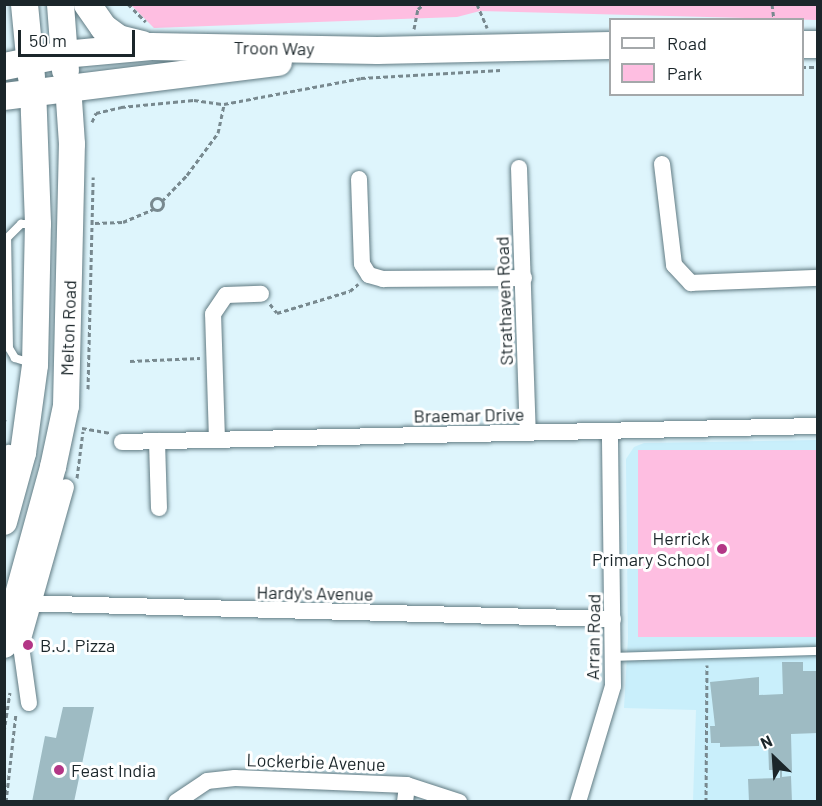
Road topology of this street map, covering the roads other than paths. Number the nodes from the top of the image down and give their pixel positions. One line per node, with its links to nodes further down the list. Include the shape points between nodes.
1 (22, 4): 4 (highway); 9 (highway, Melton Road)
2 (60, 4): 8 (highway, Melton Road)
3 (87, 4): 5 (highway, via 103,27 118,38)
4 (4, 24)
5 (150, 36): 7 (highway, Troon Way); 8 (highway, Troon Way)
6 (609, 45): 7 (highway, Troon Way)
7 (377, 50): 10 (highway, Troon Way)
8 (63, 54): 9 (highway, Troon Way); 10 (highway, Melton Road)
9 (16, 63): 11 (highway, Melton Road)
10 (68, 86): 11 (highway, Troon Way); 25 (main road, Melton Road, via 72,144 69,330 66,406)
11 (33, 90): 12 (highway, Troon Way); 26 (main road, Melton Road, via 38,224 35,364)
12 (4, 96)
13 (662, 164): 17 (street, via 674,266 691,283)
14 (519, 168): 16 (street, Strathaven Road)
15 (358, 179): 16 (street, via 362,264 369,275 383,279)
16 (524, 278): 21 (street, Strathaven Road)
17 (818, 278)
18 (261, 294): 22 (street, via 226,296 213,314)
19 (818, 426): 20 (street, Braemar Drive)
20 (610, 431): 21 (street, Braemar Drive); 31 (street, Arran Road)
21 (528, 433): 22 (street, Braemar Drive)
22 (217, 440): 23 (street, Braemar Drive)
23 (157, 441): 24 (street, Braemar Drive); 28 (street)
24 (122, 442)
25 (55, 457): 26 (main road); 30 (main road, Melton Road)
26 (12, 458): 29 (main road, Melton Road)
27 (66, 487): 30 (street)
28 (159, 508)
29 (4, 522)
30 (25, 604): 31 (street, Hardy's Avenue); 32 (main road, Melton Road); 35 (street, via 21,646)
31 (614, 619): 34 (street, Arran Road)
32 (4, 645)
33 (818, 651): 34 (lane)
34 (614, 657): 39 (street, Arran Road, via 613,686)
35 (29, 703)
36 (406, 793): 37 (street, Lockerbie Avenue, via 235,778 207,782); 38 (street, Lockerbie Avenue)
37 (176, 801)
38 (459, 801)
39 (578, 801)

